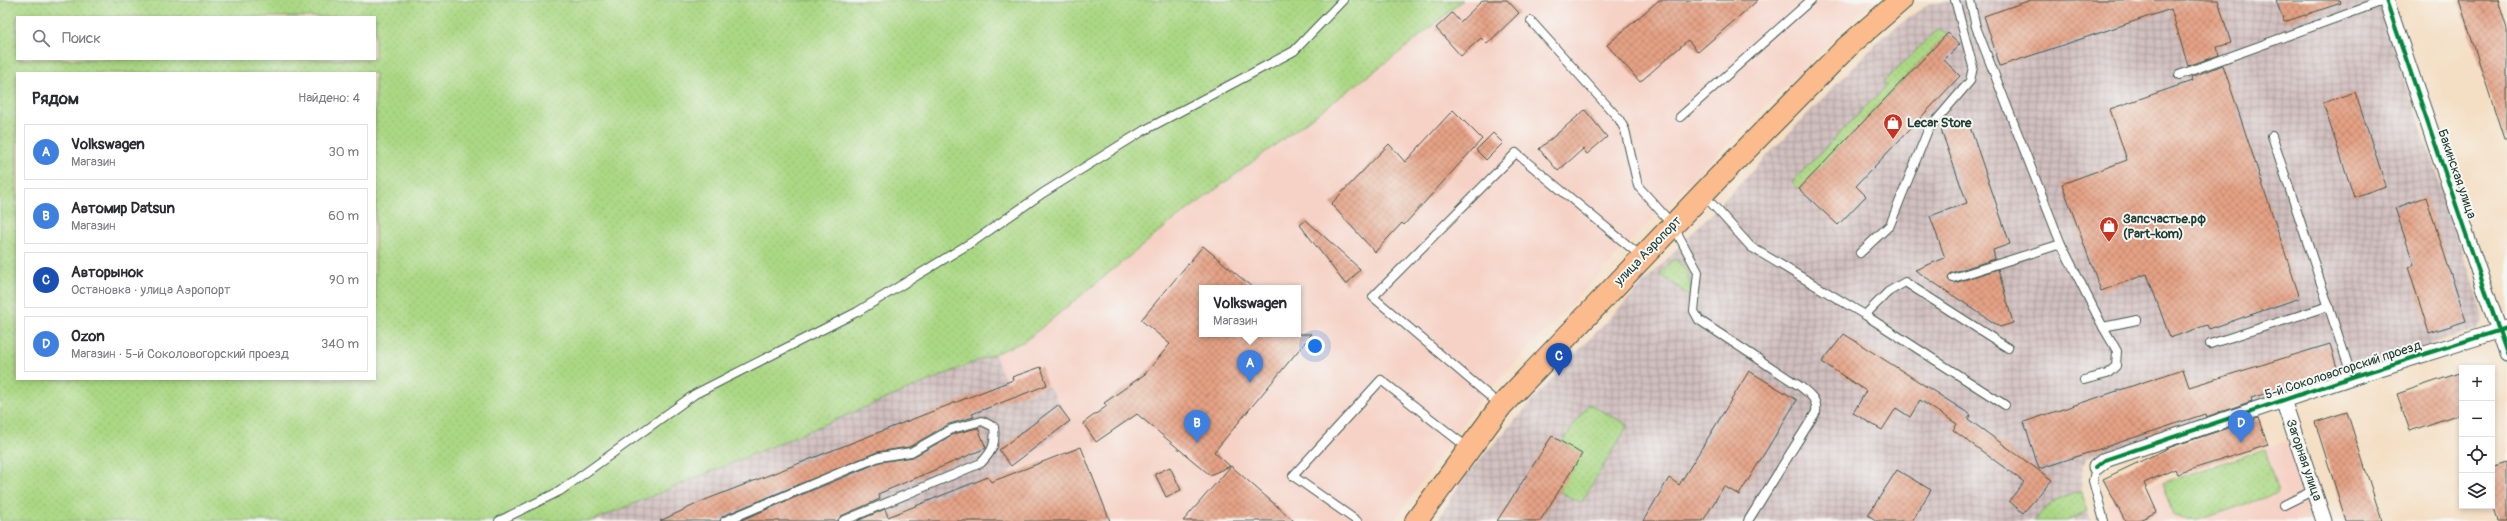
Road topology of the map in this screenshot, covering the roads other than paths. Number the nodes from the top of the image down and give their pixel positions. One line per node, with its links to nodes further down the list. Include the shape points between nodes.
1 (1343, 0): 35 (lane, via 1294,51 1143,131 1043,192 977,239 857,312 695,394 560,491)
2 (1811, 0): 9 (lane)
3 (1955, 0): 14 (lane, via 1973,67 1970,81 1928,130 1890,225)
4 (1970, 0): 13 (lane, via 1976,27)
5 (2386, 0): 8 (lane); 21 (street, Бакинская улица)
6 (1897, 1): 11 (main road, улица Аэропорт, via 1847,46)
7 (1531, 21): 12 (lane, via 1619,119 1625,130 1638,186)
8 (2179, 75)
9 (1680, 117)
10 (2272, 136): 17 (lane)
11 (1703, 194): 12 (main road, улица Аэропорт); 18 (lane, via 1751,247)
12 (1673, 225): 15 (main road, улица Аэропорт); 39 (lane, via 1698,272 1694,311 1699,320 1801,387 1812,395 1818,405)
13 (2061, 244): 16 (lane); 20 (lane)
14 (1860, 253)
15 (1642, 258): 29 (main road, улица Аэропорт); 29 (lane, via 1516,153 1373,297)
16 (1953, 278)
17 (2329, 306): 22 (lane); 25 (lane)
18 (1865, 315): 23 (lane, via 1888,292 1905,282); 28 (lane)
19 (2137, 320): 20 (lane)
20 (2103, 328): 26 (lane, via 2117,351 2116,366 2107,374)
21 (2503, 329): 24 (street, Бакинская улица); 25 (street, 5-й Соколовогорский проезд)
22 (2210, 344)
23 (2008, 348)
24 (2507, 354)
25 (2352, 377): 27 (street, 5-й Соколовогорский проезд)
26 (2084, 380)
27 (2284, 400): 31 (street, 5-й Соколовогорский проезд, via 2105,460); 32 (street, Загорная улица)
28 (2006, 405)
29 (1502, 406): 30 (main road, улица Аэропорт)
30 (1469, 449): 34 (lane, via 1381,380 1293,476); 38 (main road, улица Аэропорт)
31 (2096, 467): 40 (lane, via 2093,481)
32 (2314, 490): 33 (lane); 41 (street, Загорная улица)
33 (2284, 505)
34 (1354, 520)
35 (499, 521)
36 (725, 521): 37 (lane, via 878,457 911,452 952,429 982,421 994,427 996,440 992,452 981,463)
37 (843, 521)
38 (1416, 521)
39 (1748, 521)
40 (2104, 521)
41 (2324, 521)

